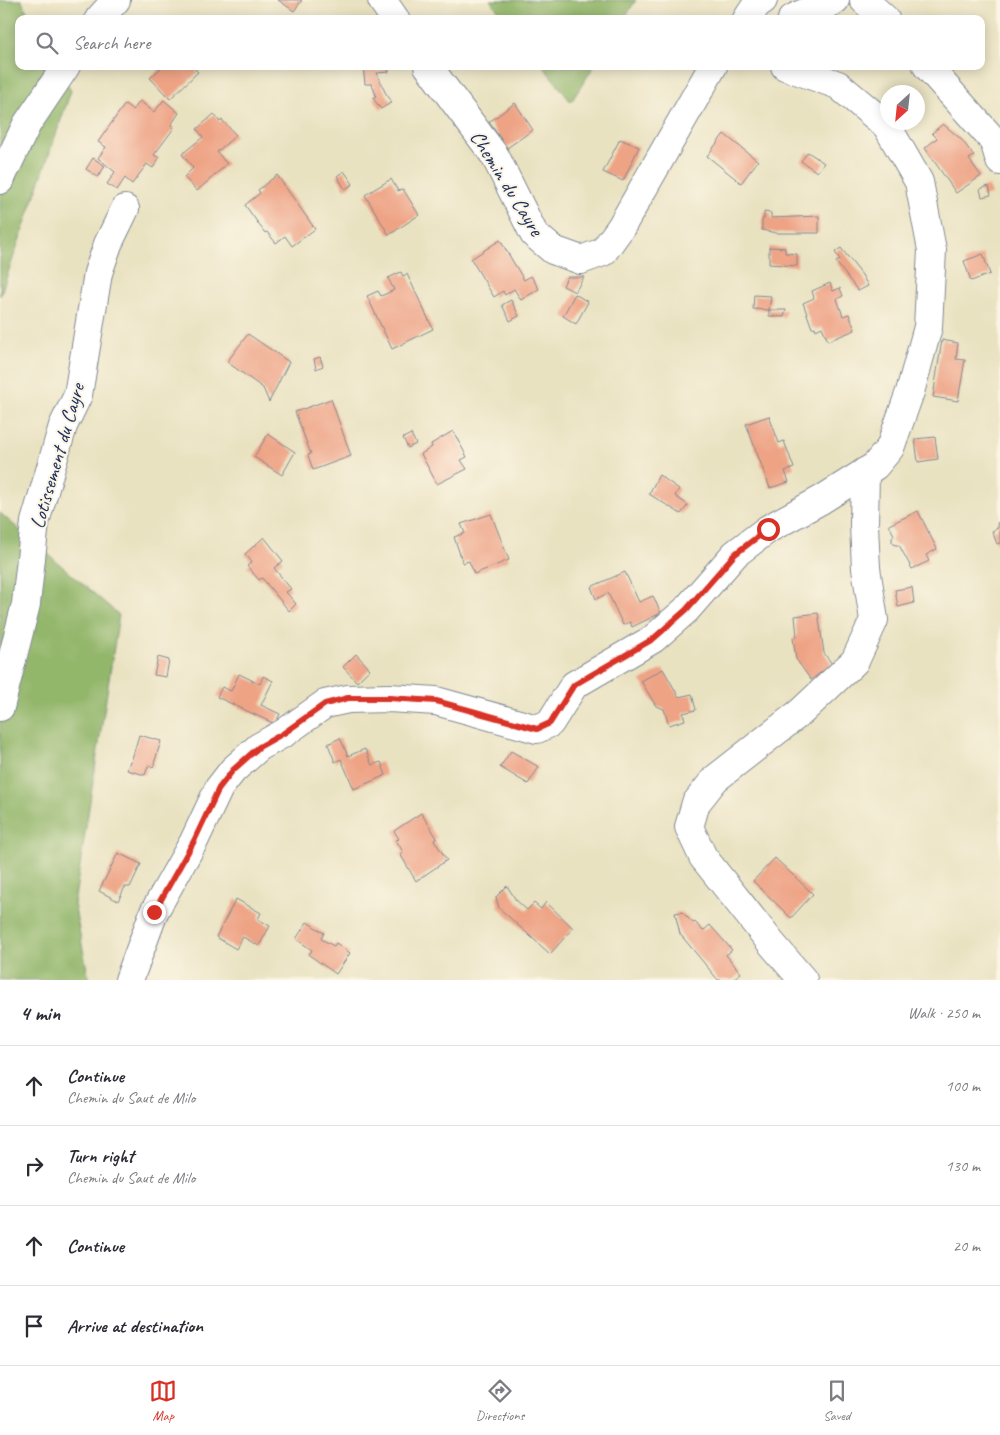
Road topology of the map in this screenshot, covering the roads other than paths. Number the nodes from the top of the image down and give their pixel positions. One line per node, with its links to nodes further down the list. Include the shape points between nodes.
1 (116, 0): 6 (street)
2 (382, 0): 7 (street)
3 (763, 0): 8 (street)
4 (835, 0): 9 (street)
5 (864, 0): 10 (street)
6 (103, 15)
7 (392, 15)
8 (750, 15)
9 (798, 15)
10 (881, 15)
11 (63, 70): 17 (street, via 27,124)
12 (431, 70): 13 (street, Chemin du Cayre, via 494,156 534,234 553,250 581,260 603,252 621,227)
13 (711, 70)
14 (796, 70): 19 (street, via 838,85 887,126 919,182 932,250 928,327 910,392 890,448 875,466)
15 (931, 70): 16 (street, via 994,141)
16 (1000, 161)
17 (0, 180)
18 (125, 209): 20 (street, Lotissement du Cayre, via 98,273 78,395 63,426 35,522 26,604)
19 (865, 472): 21 (street, via 768,529 735,554 686,610 653,639 574,685 550,723 537,729 436,701 348,698 325,704 259,747 233,770 219,788 154,912); 22 (street, via 866,568 874,620 855,661 802,711 715,779 696,803 689,828 703,857)
20 (0, 707)
21 (129, 980)
22 (803, 980)

